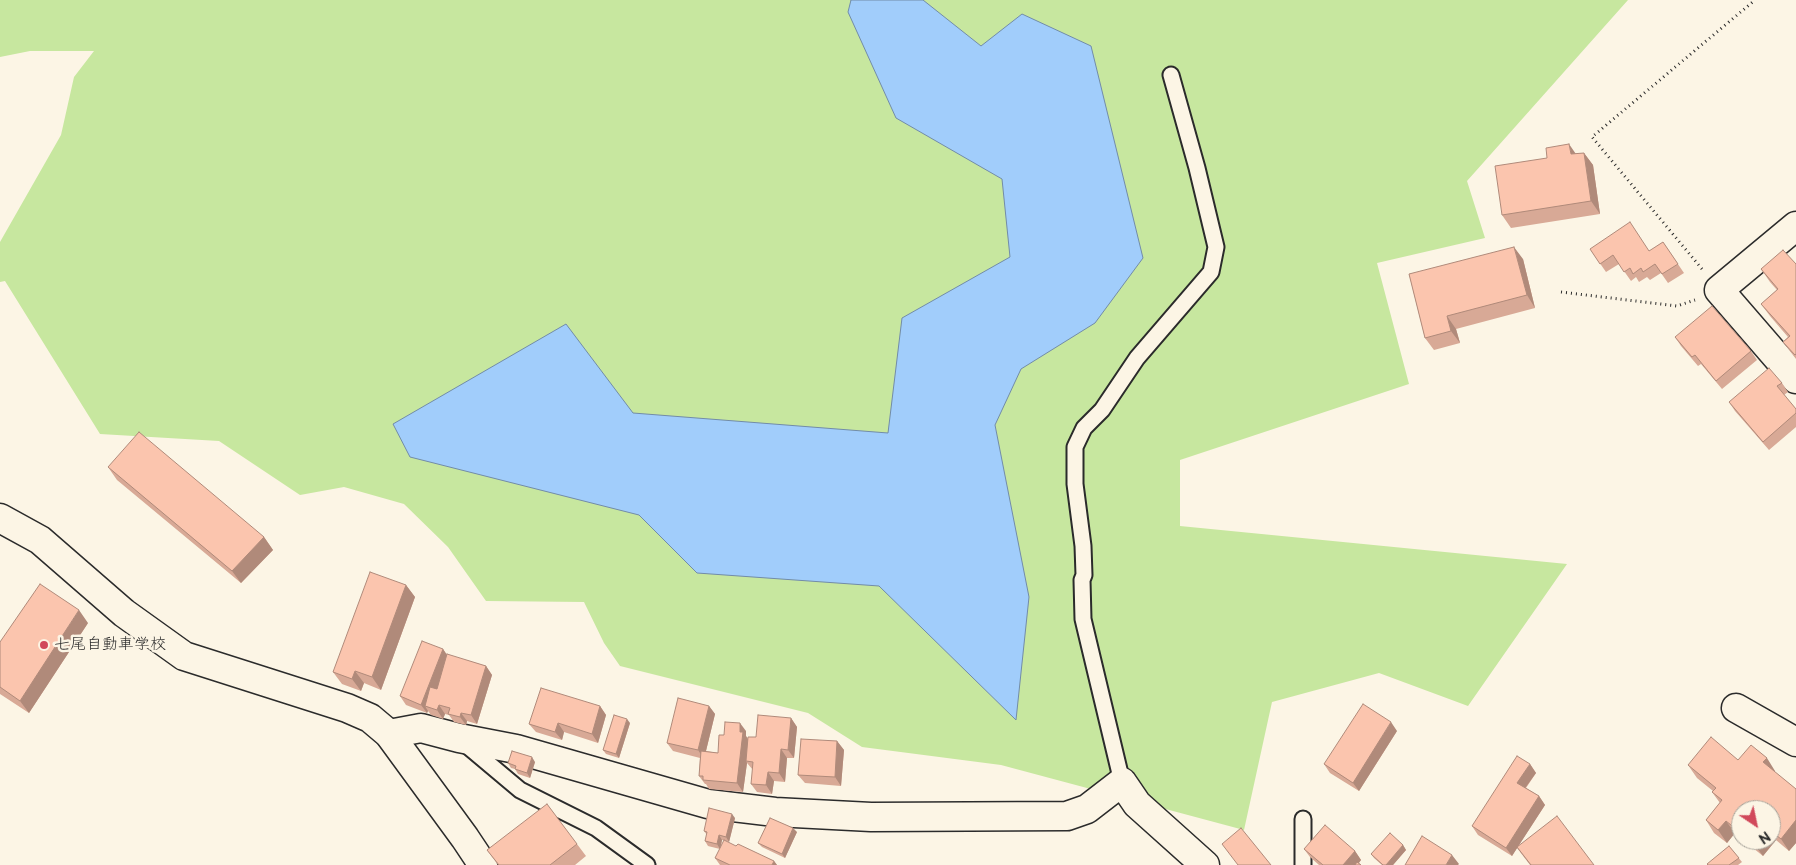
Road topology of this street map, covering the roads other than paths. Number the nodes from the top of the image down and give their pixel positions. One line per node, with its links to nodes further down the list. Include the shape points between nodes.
1 (1170, 75): 9 (lane, via 1216,247 1211,272 1138,358 1102,410 1084,428 1075,447 1075,484 1083,546 1083,619)
2 (1796, 226): 3 (street, via 1719,290)
3 (1796, 379)
4 (0, 518): 6 (street, via 40,540 124,613 184,656 347,708 370,718)
5 (1736, 708): 8 (street)
6 (389, 734): 7 (street, via 421,728); 11 (street)
7 (459, 738): 9 (street, via 516,749 708,804 775,812 872,817 1067,816 1087,809); 12 (lane, via 520,790 596,828)
8 (1796, 742)
9 (1122, 782): 13 (street, via 1137,804)
10 (1303, 819): 14 (lane)
11 (483, 865)
12 (647, 865)
13 (1204, 865)
14 (1303, 865)

